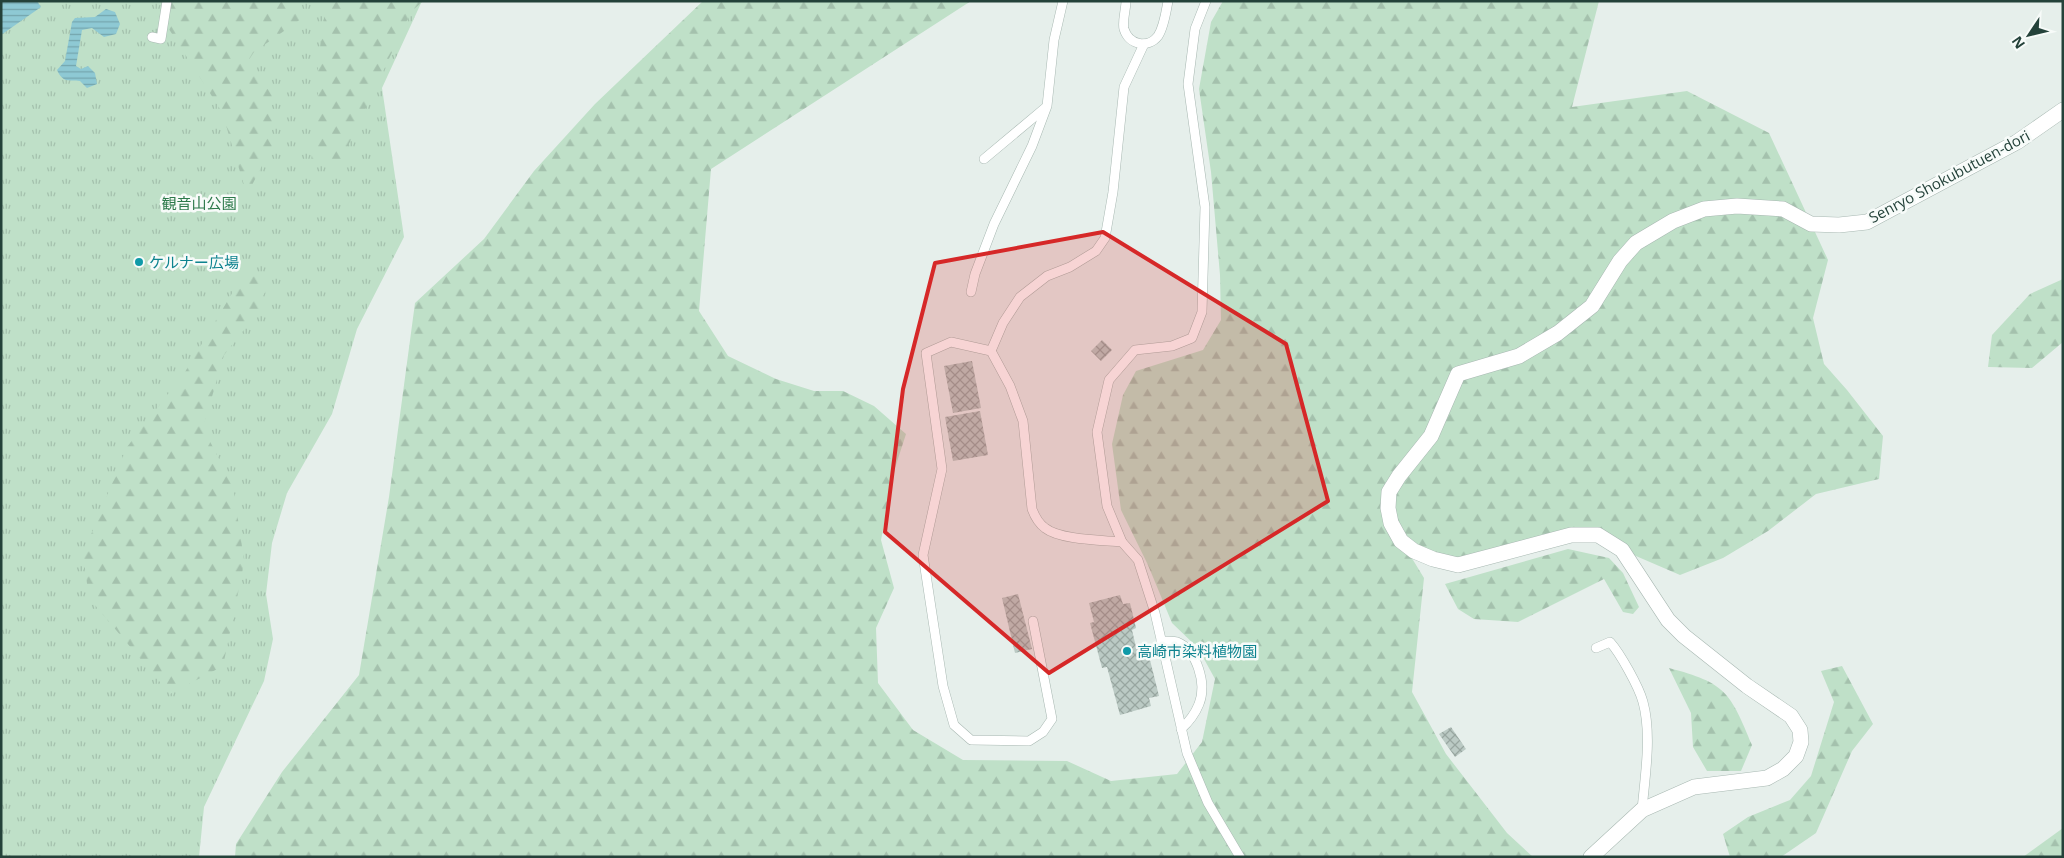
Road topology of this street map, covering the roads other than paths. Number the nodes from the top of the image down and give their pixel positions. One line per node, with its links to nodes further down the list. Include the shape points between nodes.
1 (167, 1): 6 (lane, via 161,39)
2 (1063, 1): 8 (lane, via 1054,40)
3 (1126, 1): 7 (lane, via 1124,28 1129,38 1137,44)
4 (1168, 1): 7 (lane, via 1160,34 1154,41)
5 (1206, 1): 13 (lane, via 1195,29 1188,84 1205,208 1202,312 1192,338 1172,346 1135,350 1109,380 1097,432 1107,506)
6 (152, 37)
7 (1144, 44): 12 (lane, via 1124,87 1105,238 1096,251 1048,276 1020,297 1003,323)
8 (1047, 106): 10 (lane); 11 (lane, via 1032,146 994,224)
9 (2063, 110): 18 (street, Senryo Shokubutuen-dori, via 2017,142 1866,222 1811,224 1783,209 1737,206 1704,210 1673,221 1636,243 1620,261 1592,306 1558,333 1519,356 1458,374 1431,436 1390,492 1388,508 1391,523 1401,541 1433,559 1458,565 1571,534 1598,535 1622,550 1668,620 1684,636 1791,716 1800,730 1801,742 1796,756 1767,778 1694,787)
10 (984, 159)
11 (971, 292)
12 (991, 351): 13 (lane, via 1010,386 1023,422 1032,509 1038,522 1047,530 1071,536); 14 (lane, via 950,342 926,353 942,470 923,555 943,686 954,724 972,740 1029,741 1043,732 1052,719)
13 (1122, 542): 15 (lane, via 1138,560)
14 (1033, 621)
15 (1161, 641): 17 (lane); 17 (lane, via 1177,642 1198,664 1200,701 1193,718)
16 (1596, 648): 18 (lane, via 1610,642 1618,650 1643,702 1646,735)
17 (1182, 729): 19 (lane, via 1187,754 1208,803)
18 (1642, 810): 20 (street, Senryo Shokubutuen-dori)
19 (1240, 857)
20 (1591, 857)

